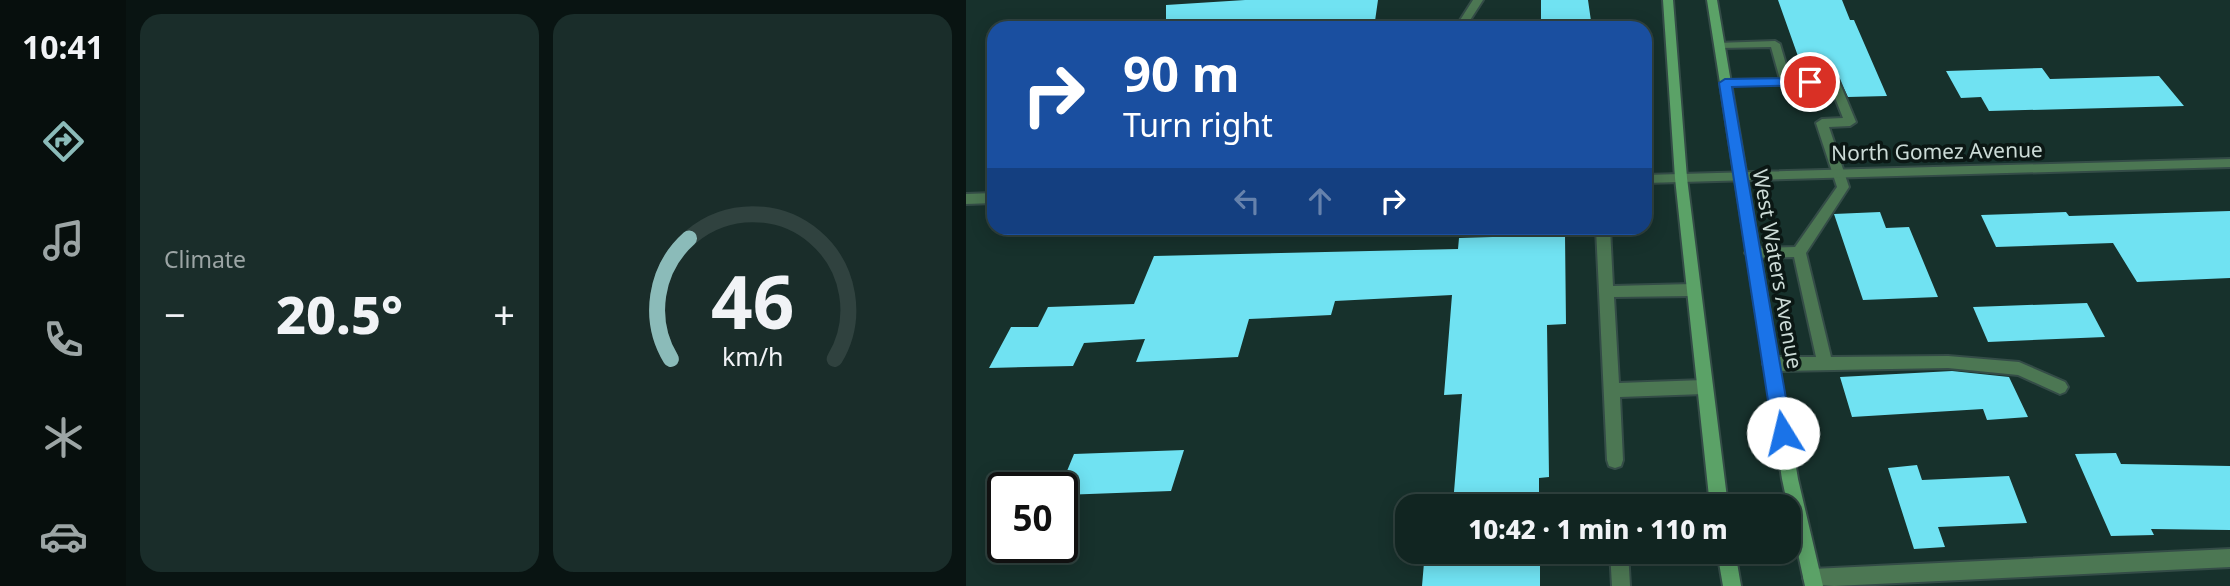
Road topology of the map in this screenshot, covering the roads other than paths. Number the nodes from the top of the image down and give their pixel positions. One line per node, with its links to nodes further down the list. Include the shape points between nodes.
1 (1478, 0): 4 (street)
2 (1668, 0): 11 (main road)
3 (1712, 0): 5 (main road, West Waters Avenue)
4 (1464, 21)
5 (1720, 45): 6 (street, via 1775,44); 7 (main road, West Waters Avenue)
6 (1786, 82): 7 (street); 9 (street, via 1834,81 1850,122 1822,123)
7 (1725, 83): 10 (main road, West Waters Avenue)
8 (2230, 163): 9 (street, North Gomez Avenue)
9 (1839, 173): 10 (street, North Gomez Avenue); 16 (street, via 1843,187)
10 (1739, 175): 11 (street, North Gomez Avenue); 17 (main road, West Waters Avenue)
11 (1681, 178): 12 (street, North Gomez Avenue); 18 (main road)
12 (1652, 179)
13 (987, 198): 14 (street)
14 (966, 199)
15 (1604, 235): 19 (street)
16 (1799, 252): 17 (street); 20 (street)
17 (1752, 253): 21 (main road, West Waters Avenue)
18 (1693, 290): 19 (street); 22 (main road)
19 (1607, 292): 24 (street)
20 (1825, 363): 21 (street); 23 (street, via 1948,362 2019,369)
21 (1771, 364): 30 (main road, West Waters Avenue)
22 (1704, 387): 24 (street); 26 (main road)
23 (2060, 387)
24 (1612, 390): 25 (street)
25 (1615, 460)
26 (1717, 494)
27 (2230, 558): 30 (street)
28 (1620, 564): 31 (street)
29 (1728, 564): 32 (main road)
30 (1813, 582)
31 (1621, 586)
32 (1732, 586)

